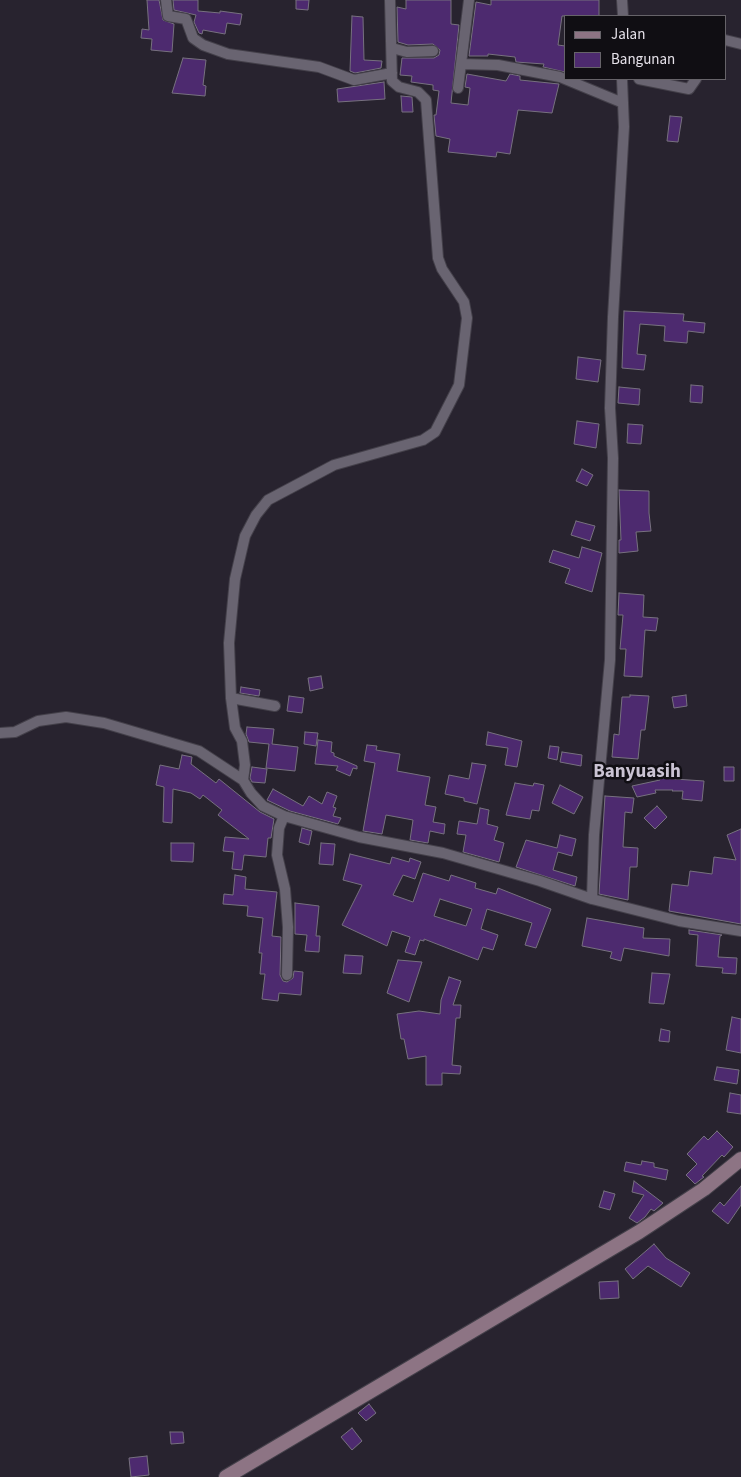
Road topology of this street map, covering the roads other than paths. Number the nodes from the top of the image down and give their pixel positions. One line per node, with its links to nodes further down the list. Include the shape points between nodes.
1 (166, 0): 11 (street, via 168,16 186,19 193,38 228,54 319,67 354,80)
2 (390, 0): 8 (street)
3 (469, 0): 10 (street)
4 (622, 0): 5 (street)
5 (623, 15)
6 (726, 40): 7 (street)
7 (741, 44)
8 (392, 48): 9 (street, via 407,52); 11 (street)
9 (433, 51)
10 (461, 64): 12 (street, via 498,64); 17 (street)
11 (392, 73): 19 (street, via 395,85 418,92 426,100 438,258 464,302 467,318 459,385 435,432 423,440 334,465 268,500 256,515 245,536 235,579 229,643)
12 (564, 80)
13 (565, 80): 18 (street)
14 (622, 80): 18 (street)
15 (644, 80): 16 (street, via 689,89)
16 (695, 80)
17 (458, 88)
18 (623, 103): 24 (street, via 610,408 610,660 594,835)
19 (231, 698): 20 (street); 22 (street, via 234,728 242,741)
20 (275, 706)
21 (0, 732): 22 (street, via 16,732 38,721 66,717 104,723 199,751)
22 (243, 780): 23 (street, via 263,806)
23 (284, 816): 24 (street, via 359,837 443,854); 26 (street, via 279,828 277,855 285,889)
24 (592, 899): 25 (street, via 678,921)
25 (741, 931)
26 (287, 975)
27 (741, 1159): 28 (street, via 704,1189 639,1232)
28 (226, 1477)

